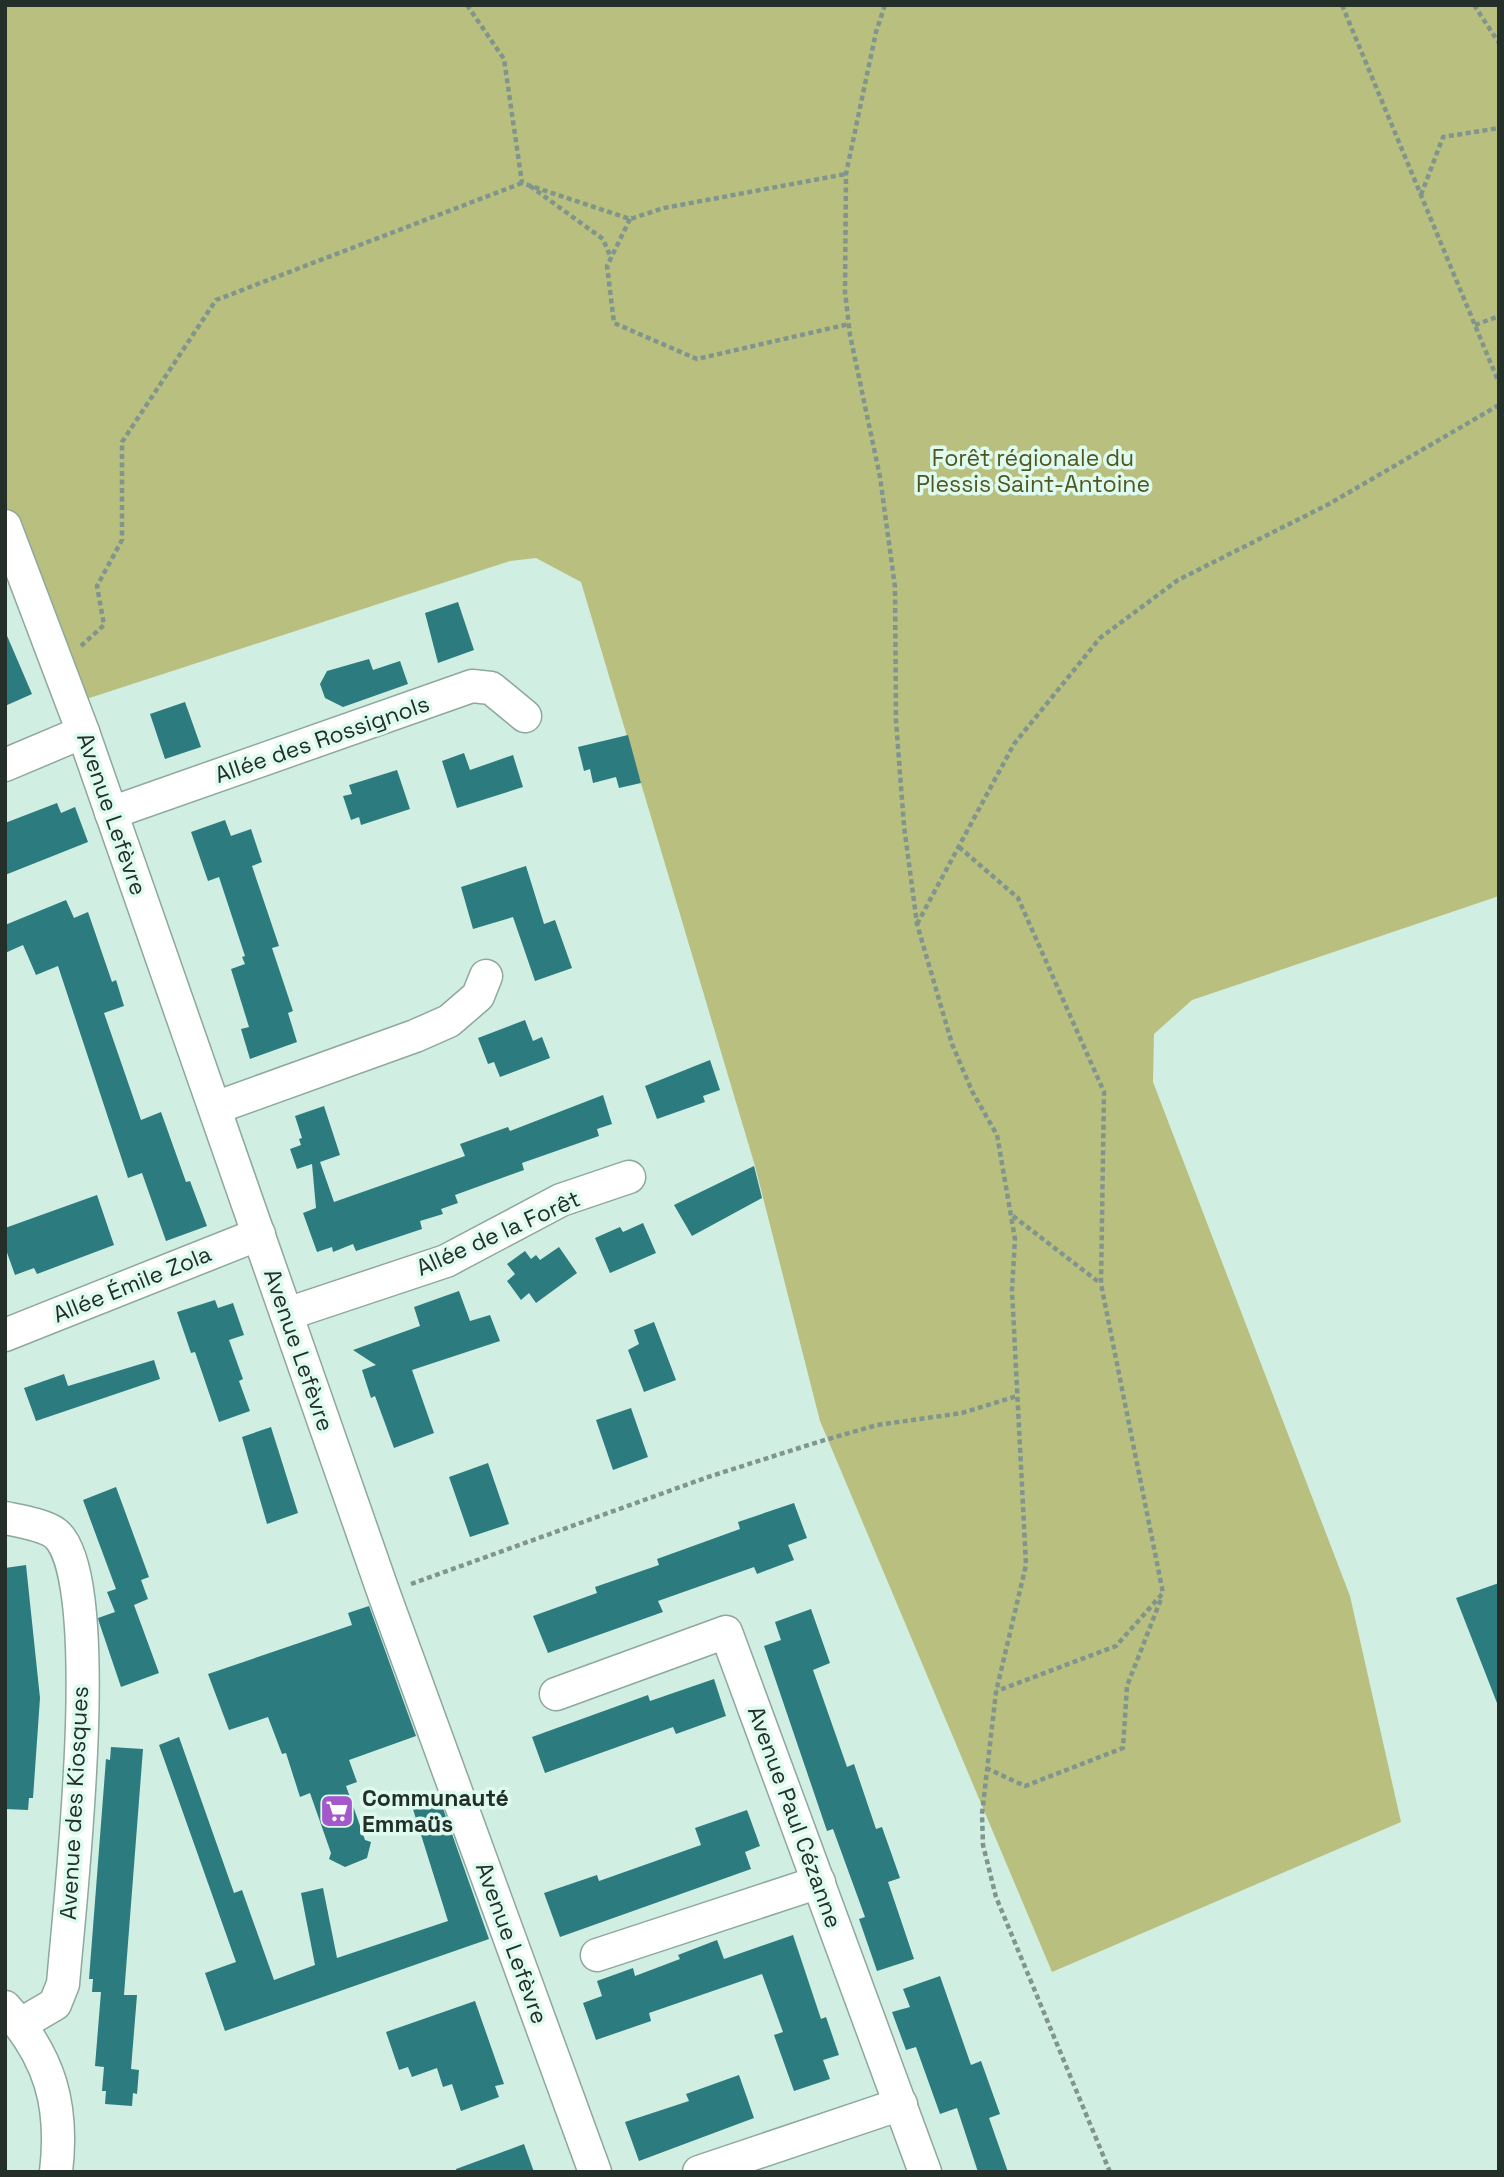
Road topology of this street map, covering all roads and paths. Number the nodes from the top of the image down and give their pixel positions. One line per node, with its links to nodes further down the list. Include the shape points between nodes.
1 (467, 5): 8 (path, via 504,59)
2 (885, 5): 7 (path)
3 (1342, 5): 9 (path)
4 (1474, 5): 5 (path)
5 (1499, 43)
6 (1499, 128): 9 (path, via 1443,137)
7 (846, 174): 10 (path, via 663,208); 13 (path)
8 (524, 182): 10 (path); 11 (path, via 603,239); 18 (path, via 216,300 122,442 122,540 97,586 104,625)
9 (1421, 195): 14 (path)
10 (630, 219): 11 (path)
11 (611, 258): 13 (path, via 607,266 614,323 697,359)
12 (1499, 316): 14 (path)
13 (849, 324): 24 (path, via 880,477 895,587 896,721)
14 (1475, 325): 15 (path)
15 (1499, 383)
16 (1499, 405): 23 (path, via 1329,504 1178,580 1100,638 1014,744)
17 (5, 526): 20 (street, Avenue Lefèvre)
18 (78, 650)
19 (525, 716): 22 (street, Allée des Rossignols, via 491,688 472,687)
20 (83, 732): 21 (street); 22 (street, Avenue Lefèvre)
21 (5, 765)
22 (111, 813): 26 (street, Avenue Lefèvre)
23 (959, 847): 24 (path); 30 (path, via 1018,898 1104,1092)
24 (917, 924): 28 (path, via 952,1044 998,1135)
25 (486, 976): 26 (street, via 478,996 449,1021)
26 (215, 1108): 29 (street, Avenue Lefèvre)
27 (629, 1177): 31 (street, Allée de la Forêt, via 561,1200 446,1261)
28 (1012, 1215): 30 (path); 33 (path)
29 (259, 1234): 31 (street, Avenue Lefèvre); 32 (street, Allée Émile Zola)
30 (1101, 1284): 35 (path)
31 (287, 1314): 36 (street, Avenue Lefèvre)
32 (5, 1335)
33 (1017, 1396): 36 (path, via 962,1413 877,1425 818,1442); 37 (path, via 1026,1565)
34 (5, 1518): 42 (street, Avenue des Kiosques, via 55,1534 71,1557 79,1612 82,1711 63,1984 55,2004)
35 (1163, 1593): 37 (path, via 1116,1646); 39 (path, via 1127,1686 1123,1748 1025,1786)
36 (384, 1594): 45 (street, Avenue Lefèvre)
37 (996, 1692): 39 (path)
38 (556, 1694): 40 (street, Avenue Paul Cézanne, via 726,1632)
39 (986, 1768): 48 (path, via 983,1846 996,1897)
40 (819, 1882): 41 (street); 43 (street, Avenue Paul Cézanne)
41 (597, 1955)
42 (13, 2015): 44 (street, via 30,2035 55,2094)
43 (901, 2104): 46 (street); 47 (street, Avenue Paul Cézanne)
44 (56, 2172)
45 (595, 2172)
46 (699, 2172)
47 (925, 2172)
48 (1110, 2172)

